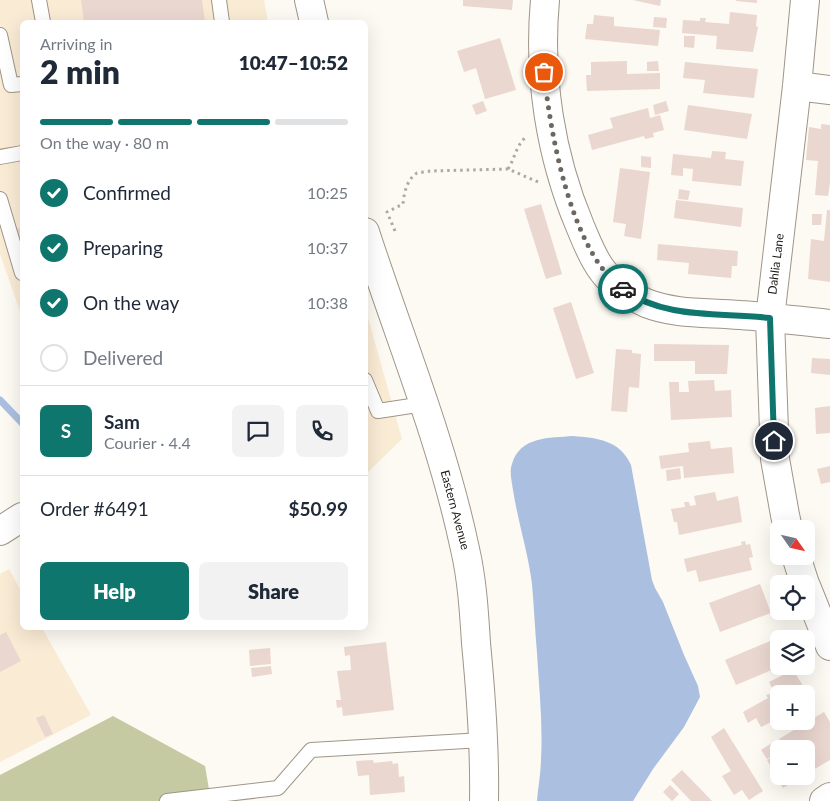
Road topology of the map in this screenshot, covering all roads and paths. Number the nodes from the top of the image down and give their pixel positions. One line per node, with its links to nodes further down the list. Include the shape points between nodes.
1 (38, 0): 6 (lane)
2 (219, 0): 7 (lane)
3 (309, 0): 8 (street)
4 (545, 0): 23 (street, via 544,72 556,156 573,209 602,270 632,296 663,309)
5 (805, 0): 11 (street, Dahlia Lane)
6 (43, 20)
7 (222, 20)
8 (314, 20)
9 (0, 35): 10 (lane, via 11,86)
10 (20, 84)
11 (797, 86): 12 (street); 23 (street, Dahlia Lane)
12 (830, 90)
13 (530, 133): 16 (path, via 518,143)
14 (20, 153): 15 (lane)
15 (0, 157)
16 (508, 170): 17 (path); 19 (path, via 417,173 404,192 402,204 387,212)
17 (539, 183)
18 (0, 199): 21 (lane)
19 (395, 232)
20 (368, 249): 22 (street, Eastern Avenue)
21 (20, 266)
22 (374, 282): 26 (street, Eastern Avenue)
23 (770, 318): 24 (street); 28 (street, Dahlia Lane, via 775,459)
24 (830, 324)
25 (368, 387): 26 (lane, via 378,411)
26 (424, 404): 32 (street, Eastern Avenue, via 466,550)
27 (20, 518): 29 (street)
28 (785, 520)
29 (0, 531)
30 (815, 608): 31 (street)
31 (830, 646)
32 (483, 740): 34 (lane, via 311,750 278,788); 35 (street, Eastern Avenue)
33 (830, 797): 36 (street)
34 (167, 801)
35 (484, 801)
36 (824, 801)

